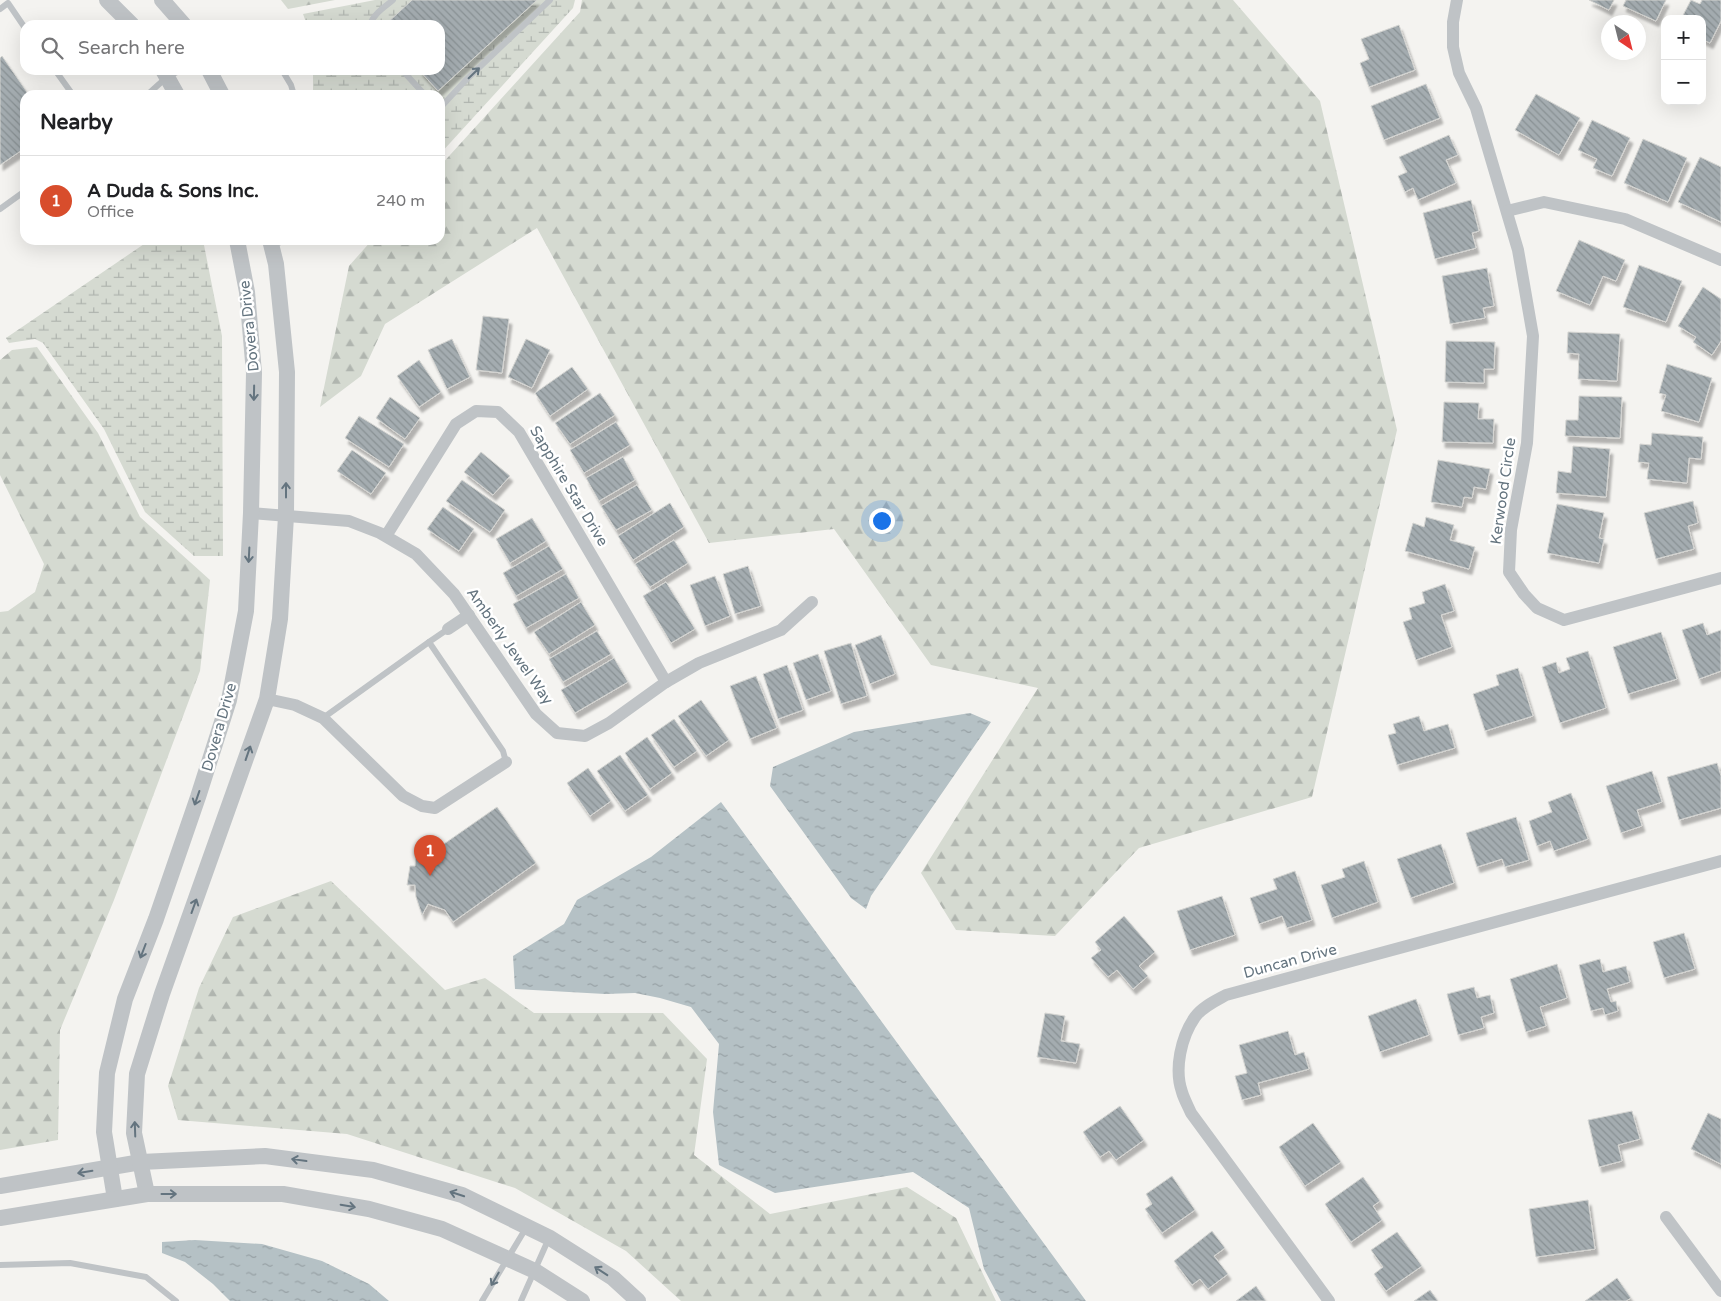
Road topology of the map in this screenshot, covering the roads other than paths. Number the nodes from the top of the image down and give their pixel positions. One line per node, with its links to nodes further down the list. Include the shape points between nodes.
1 (107, 0): 7 (street)
2 (162, 0): 8 (street)
3 (393, 0): 9 (lane)
4 (550, 0): 23 (lane, one-way to 4)
5 (1457, 0): 26 (street, Kerwood Circle, via 1453,47 1459,73 1476,108)
6 (0, 9): 10 (lane, via 8,3)
7 (127, 20)
8 (180, 20)
9 (372, 20)
10 (20, 21)
11 (59, 75): 17 (lane)
12 (167, 75): 18 (lane)
13 (171, 75): 19 (street)
14 (212, 75): 20 (street)
15 (285, 75): 21 (lane)
16 (407, 75): 22 (lane)
17 (69, 90)
18 (152, 90)
19 (175, 90)
20 (219, 90)
21 (292, 90)
22 (420, 90)
23 (445, 103)
24 (20, 194): 25 (lane)
25 (0, 208)
26 (1507, 211): 29 (street, via 1544,202 1624,219); 33 (street, Kerwood Circle, via 1518,250 1533,336 1527,443 1511,530 1509,572 1537,608 1564,620)
27 (239, 245): 30 (street, Dovera Drive, one-way to 30, via 247,292 254,373)
28 (276, 245): 31 (street, one-way to 28, via 287,372)
29 (1721, 260)
30 (251, 513): 31 (street, Amberly Jewel Way); 44 (street, Dovera Drive, one-way to 44, via 246,611 229,700 198,798 125,999 107,1073 104,1132)
31 (286, 516): 32 (street, Amberly Jewel Way, via 349,521); 39 (street, via 280,620)
32 (386, 536): 35 (street, Amberly Jewel Way, via 416,554 454,594); 38 (street, Sapphire Star Drive, via 456,424 476,411 498,412 519,432)
33 (1721, 578)
34 (812, 602): 38 (street, Amberly Jewel Way, via 781,630 699,663)
35 (468, 615): 36 (street); 38 (street, Amberly Jewel Way, via 536,714 557,733 585,736)
36 (448, 629): 37 (lane)
37 (429, 642): 40 (lane); 41 (lane, via 503,751)
38 (666, 682)
39 (267, 699): 40 (street, via 295,705); 43 (street, one-way to 39, via 134,1133 137,1074 162,994)
40 (323, 718): 41 (street, via 402,796 422,806 435,808)
41 (506, 762)
42 (1721, 861): 61 (street, Duncan Drive, via 1226,995 1195,1017 1180,1054 1178,1071 1181,1091 1191,1113)
43 (141, 1162): 44 (street); 46 (street); 50 (street, one-way to 43, via 462,1195 373,1170 265,1156)
44 (110, 1168): 45 (street, one-way to 45); 47 (street, Dovera Drive)
45 (0, 1186)
46 (147, 1194): 47 (street); 52 (street, one-way to 52, via 282,1194 369,1209 442,1229)
47 (116, 1199): 49 (street)
48 (1666, 1217): 55 (street)
49 (0, 1218)
50 (526, 1227): 51 (street); 52 (lane)
51 (550, 1238): 54 (lane); 60 (street, one-way to 51, via 613,1278)
52 (507, 1259): 54 (street); 57 (lane, one-way to 57)
53 (0, 1265): 56 (lane, via 70,1263 146,1277)
54 (535, 1271): 58 (lane); 59 (street)
55 (1721, 1291)
56 (176, 1301)
57 (482, 1301)
58 (521, 1301)
59 (582, 1301)
60 (638, 1301)
61 (1329, 1301)

